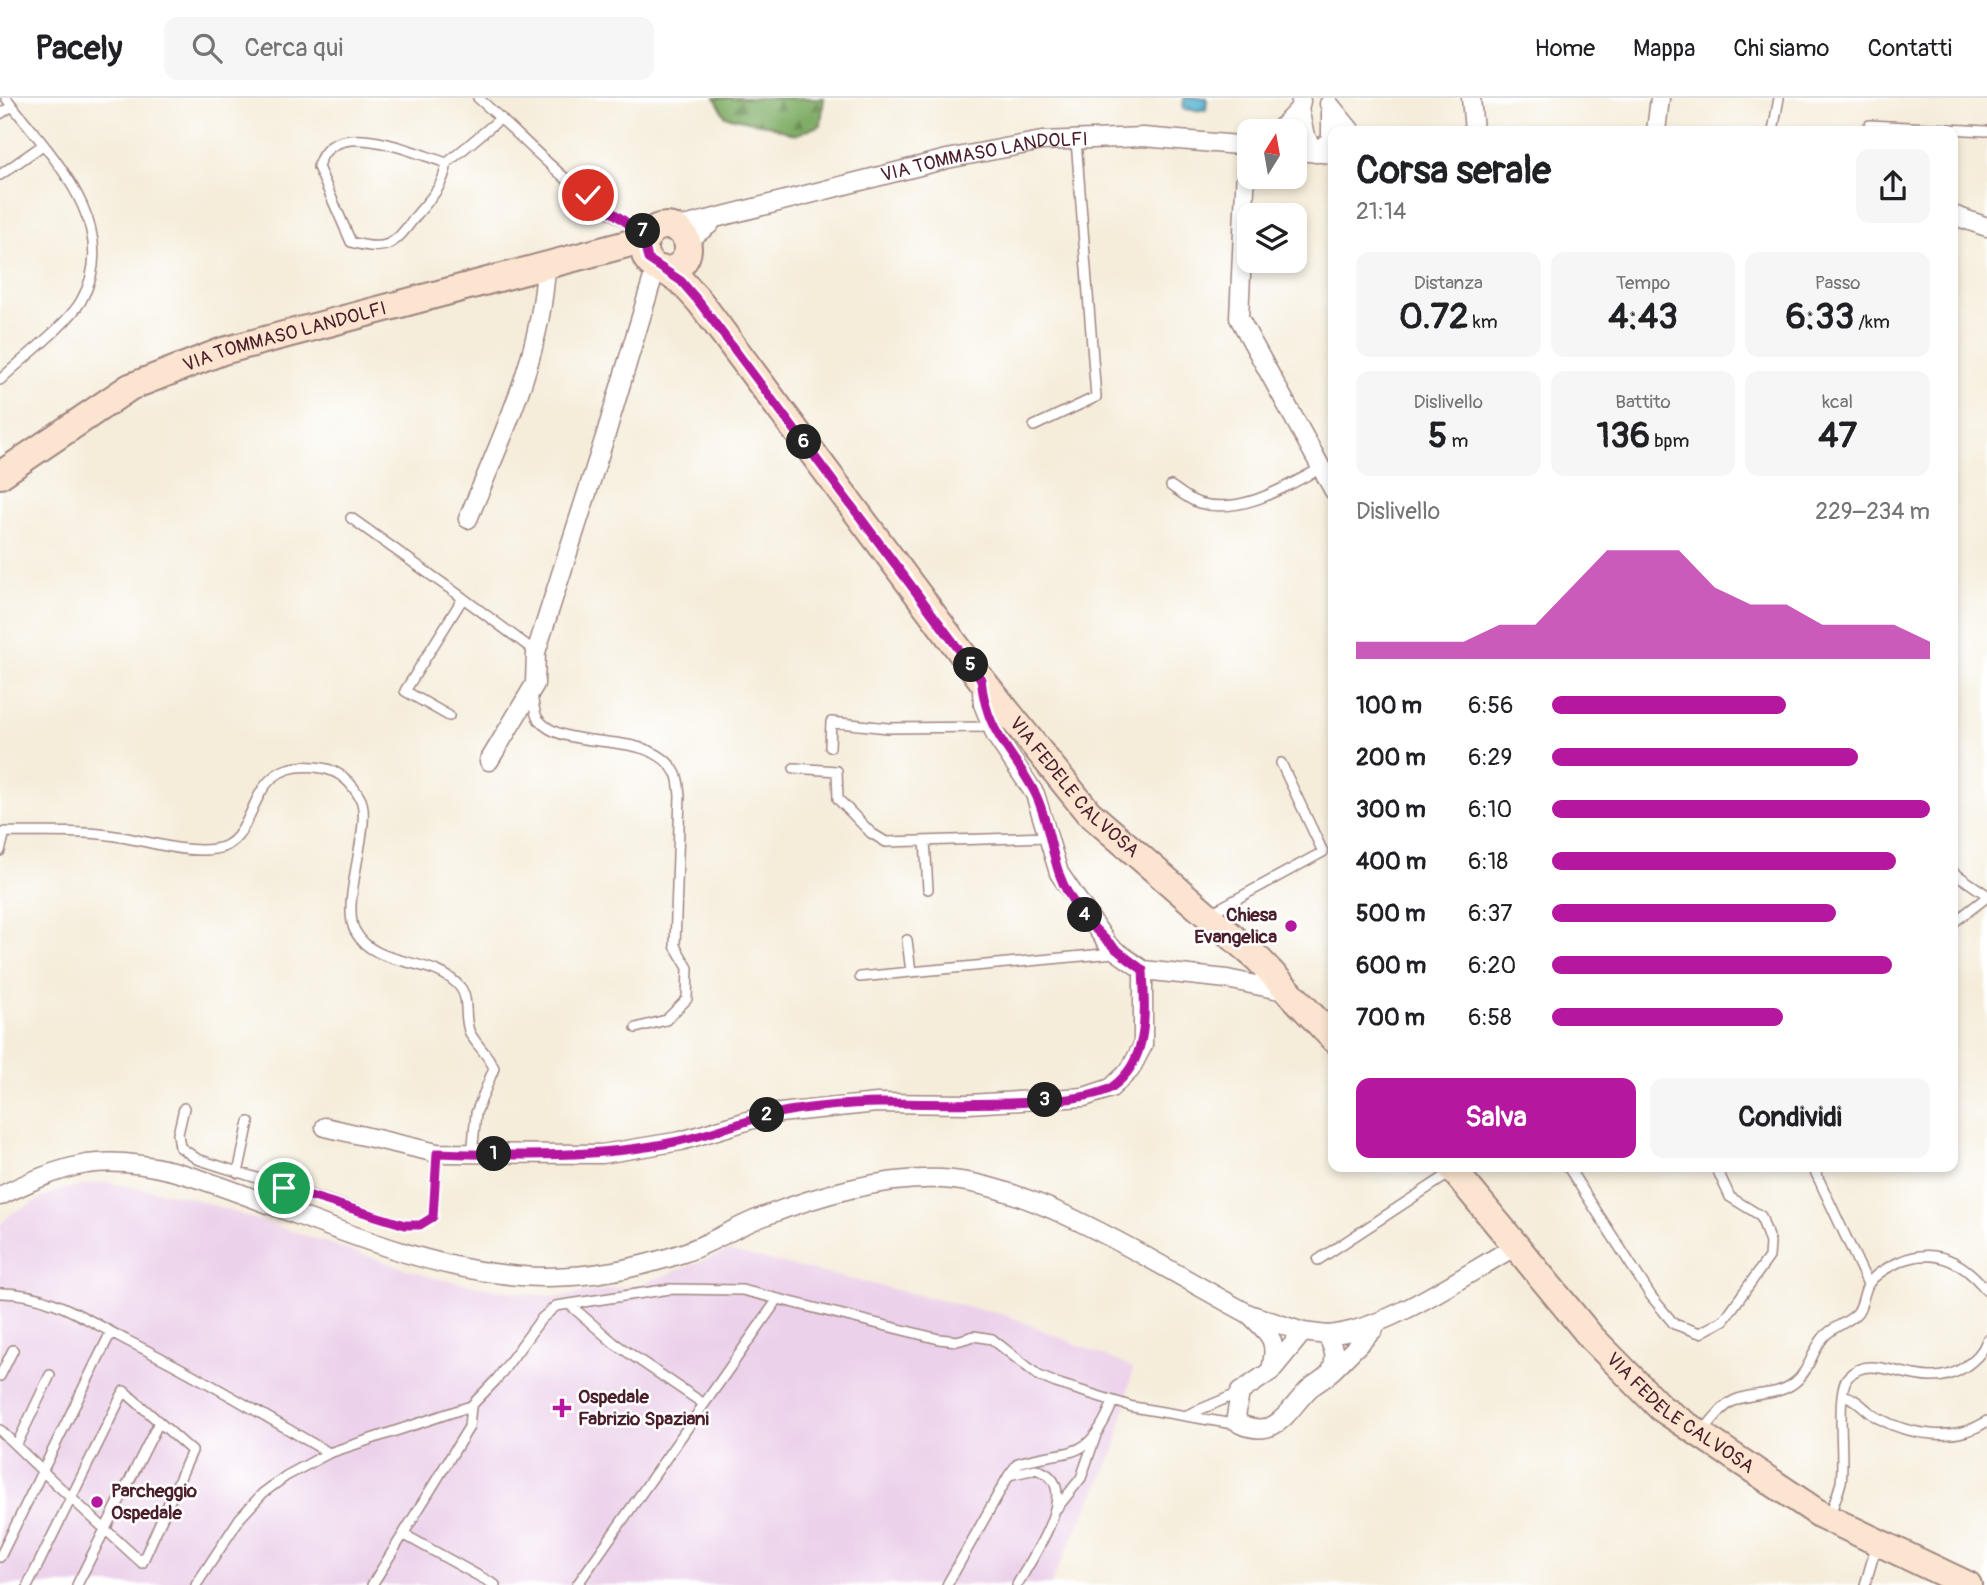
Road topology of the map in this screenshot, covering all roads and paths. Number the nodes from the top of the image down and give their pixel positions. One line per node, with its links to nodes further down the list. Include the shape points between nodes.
1 (478, 98): 9 (lane)
2 (1471, 98): 14 (street)
3 (1660, 98): 15 (street)
4 (1779, 98): 16 (lane)
5 (9, 102): 8 (lane); 21 (lane)
6 (1301, 103): 10 (street); 24 (street, via 1305,136)
7 (1329, 103): 12 (street); 13 (street)
8 (0, 114)
9 (501, 118): 25 (lane); 31 (lane, via 588,195 630,225)
10 (1288, 119)
11 (1869, 125): 17 (lane)
12 (1330, 126)
13 (1347, 126)
14 (1474, 126)
15 (1657, 126)
16 (1774, 126)
17 (1889, 126)
18 (1958, 130): 19 (lane)
19 (1987, 131)
20 (1076, 140): 22 (street, VIA TOMMASO LANDOLFI, via 1143,137); 30 (street, VIA TOMMASO LANDOLFI, via 1042,141 947,159 722,218); 35 (lane, via 1096,397)
21 (43, 145): 26 (lane); 34 (lane, via 84,206 95,246 93,275 74,310)
22 (1237, 145)
23 (1307, 152): 24 (street)
24 (1325, 154)
25 (447, 163): 25 (lane, via 443,183 402,237 379,244 351,242 318,167 321,155 332,145 349,139 367,139)
26 (0, 175)
27 (1246, 189): 36 (street, via 1239,318)
28 (1958, 216): 29 (street)
29 (1987, 225)
30 (683, 241): 31 (street, via 661,226); 31 (street, via 679,266); 33 (street, VIA FEDELE CALVOSA)
31 (652, 253): 32 (street, VIA TOMMASO LANDOLFI, via 595,253); 33 (street, VIA FEDELE CALVOSA); 43 (street, via 609,426)
32 (546, 265): 37 (street, VIA TOMMASO LANDOLFI, via 212,356 130,387); 41 (street, via 544,303 526,373)
33 (699, 302): 44 (street, VIA FEDELE CALVOSA)
34 (0, 380)
35 (1034, 426)
36 (1321, 468): 38 (street); 39 (lane, via 1249,502 1219,506 1196,502)
37 (0, 475)
38 (1328, 480)
39 (1171, 486)
40 (351, 518): 42 (lane)
41 (468, 519)
42 (463, 598): 43 (lane); 46 (lane, via 405,691)
43 (536, 652): 45 (street)
44 (981, 679): 47 (street); 58 (street, VIA FEDELE CALVOSA, via 1088,812)
45 (531, 691): 49 (street); 66 (lane, via 537,718 555,732 658,755 676,774 680,795 675,946 688,968 687,999 666,1020)
46 (449, 716)
47 (993, 727): 48 (lane, via 887,728 831,722); 52 (street, via 1035,794)
48 (830, 747)
49 (489, 761)
50 (1281, 763): 58 (lane, via 1324,852)
51 (794, 768): 53 (lane, via 837,771 838,799 886,842)
52 (1049, 837): 53 (lane); 61 (street, via 1059,873 1073,897)
53 (925, 841): 56 (lane)
54 (0, 850): 72 (lane, via 5,832 98,834 217,849 232,842 269,781 283,769 304,764 330,769 350,782 362,803 353,929 368,948 449,977 461,989 469,1032 494,1068 476,1113)
55 (1958, 876): 57 (lane)
56 (928, 890)
57 (1987, 896): 59 (lane)
58 (1208, 915): 65 (street, VIA FEDELE CALVOSA)
59 (1958, 919)
60 (906, 940): 63 (lane)
61 (1118, 953): 62 (street); 63 (lane)
62 (1143, 970): 65 (street, via 1227,979); 72 (street, via 1143,1045 1130,1070 1111,1088 1084,1097 969,1104 877,1103 770,1114 681,1141 602,1154)
63 (911, 972): 64 (lane)
64 (860, 977)
65 (1289, 992): 67 (street, VIA FEDELE CALVOSA)
66 (636, 1028)
67 (1328, 1033)
68 (184, 1108): 78 (lane, via 180,1147 197,1160)
69 (249, 1122): 78 (lane)
70 (325, 1127): 71 (street)
71 (437, 1153): 72 (street); 78 (lane, via 433,1217 420,1225 405,1225)
72 (472, 1155)
73 (1447, 1172): 81 (lane)
74 (1456, 1172): 80 (street, VIA FEDELE CALVOSA)
75 (1571, 1172): 76 (lane, via 1651,1296 1674,1324 1700,1333 1724,1320 1769,1257 1770,1243 1761,1216 1730,1197)
76 (1718, 1172)
77 (1815, 1172): 82 (lane)
78 (238, 1173)
79 (0, 1196): 87 (street, via 40,1177 88,1164 146,1166 202,1180 313,1221 472,1270 577,1276 622,1271 686,1252 761,1217 843,1192 898,1181 942,1179 1030,1199)
80 (1516, 1246): 88 (street); 109 (street, VIA FEDELE CALVOSA, via 1625,1372 1661,1408)
81 (1318, 1260)
82 (1868, 1284): 83 (lane, via 1884,1269 1910,1257 1933,1254 1973,1273); 109 (lane, via 1860,1309 1821,1340 1797,1381 1780,1392 1737,1399)
83 (1987, 1291)
84 (0, 1293): 89 (lane, via 22,1293 53,1303)
85 (778, 1298): 86 (lane, via 742,1290 670,1289); 100 (lane, via 939,1339 992,1339 1039,1376); 101 (lane)
86 (569, 1304): 101 (lane, via 614,1343); 102 (lane, via 556,1306 541,1319)
87 (1249, 1314): 90 (street); 94 (street, via 1271,1336 1276,1348)
88 (1387, 1318): 91 (street, via 1350,1333); 95 (street)
89 (111, 1332): 111 (lane); 112 (lane)
90 (1303, 1332): 91 (street); 94 (street)
91 (1327, 1335): 95 (street, via 1335,1352)
92 (1986, 1347): 99 (lane, via 1954,1374 1928,1379 1882,1366 1862,1366 1847,1378)
93 (13, 1350): 97 (lane)
94 (1271, 1371): 98 (street)
95 (1331, 1372): 106 (street, via 1299,1399 1281,1422)
96 (50, 1375): 110 (lane)
97 (0, 1376)
98 (1240, 1392): 103 (lane); 106 (street, via 1236,1417)
99 (1842, 1395): 104 (lane, via 1853,1397 1876,1416 1904,1429 1947,1435); 116 (lane, via 1840,1484)
100 (1113, 1402): 103 (lane); 108 (lane)
101 (705, 1404): 126 (lane)
102 (471, 1406): 111 (lane); 118 (lane, via 469,1427)
103 (1182, 1417): 106 (lane)
104 (1987, 1421)
105 (159, 1422): 114 (lane, via 124,1391); 117 (lane); 117 (lane, via 192,1451 142,1563)
106 (1250, 1428)
107 (0, 1430): 110 (lane)
108 (1096, 1433): 113 (lane, via 1072,1454 1018,1463); 115 (lane, via 1081,1478)
109 (1700, 1435): 116 (street, VIA FEDELE CALVOSA)
110 (16, 1446): 112 (lane)
111 (330, 1453): 123 (lane, via 263,1493 240,1518)
112 (42, 1471): 114 (lane); 120 (lane)
113 (1009, 1475): 115 (lane, via 1036,1469 1051,1477 1058,1489); 127 (lane)
114 (71, 1498): 117 (lane); 121 (lane)
115 (1057, 1508): 128 (lane)
116 (1828, 1519): 119 (street, VIA FEDELE CALVOSA)
117 (106, 1530): 122 (lane)
118 (403, 1534): 124 (lane); 125 (lane)
119 (1877, 1544): 129 (lane); 130 (street, VIA FEDELE CALVOSA)
120 (0, 1557)
121 (28, 1585)
122 (77, 1585)
123 (196, 1585)
124 (372, 1585)
125 (495, 1585)
126 (578, 1585)
127 (947, 1585)
128 (1017, 1585)
129 (1865, 1585)
130 (1968, 1585)

